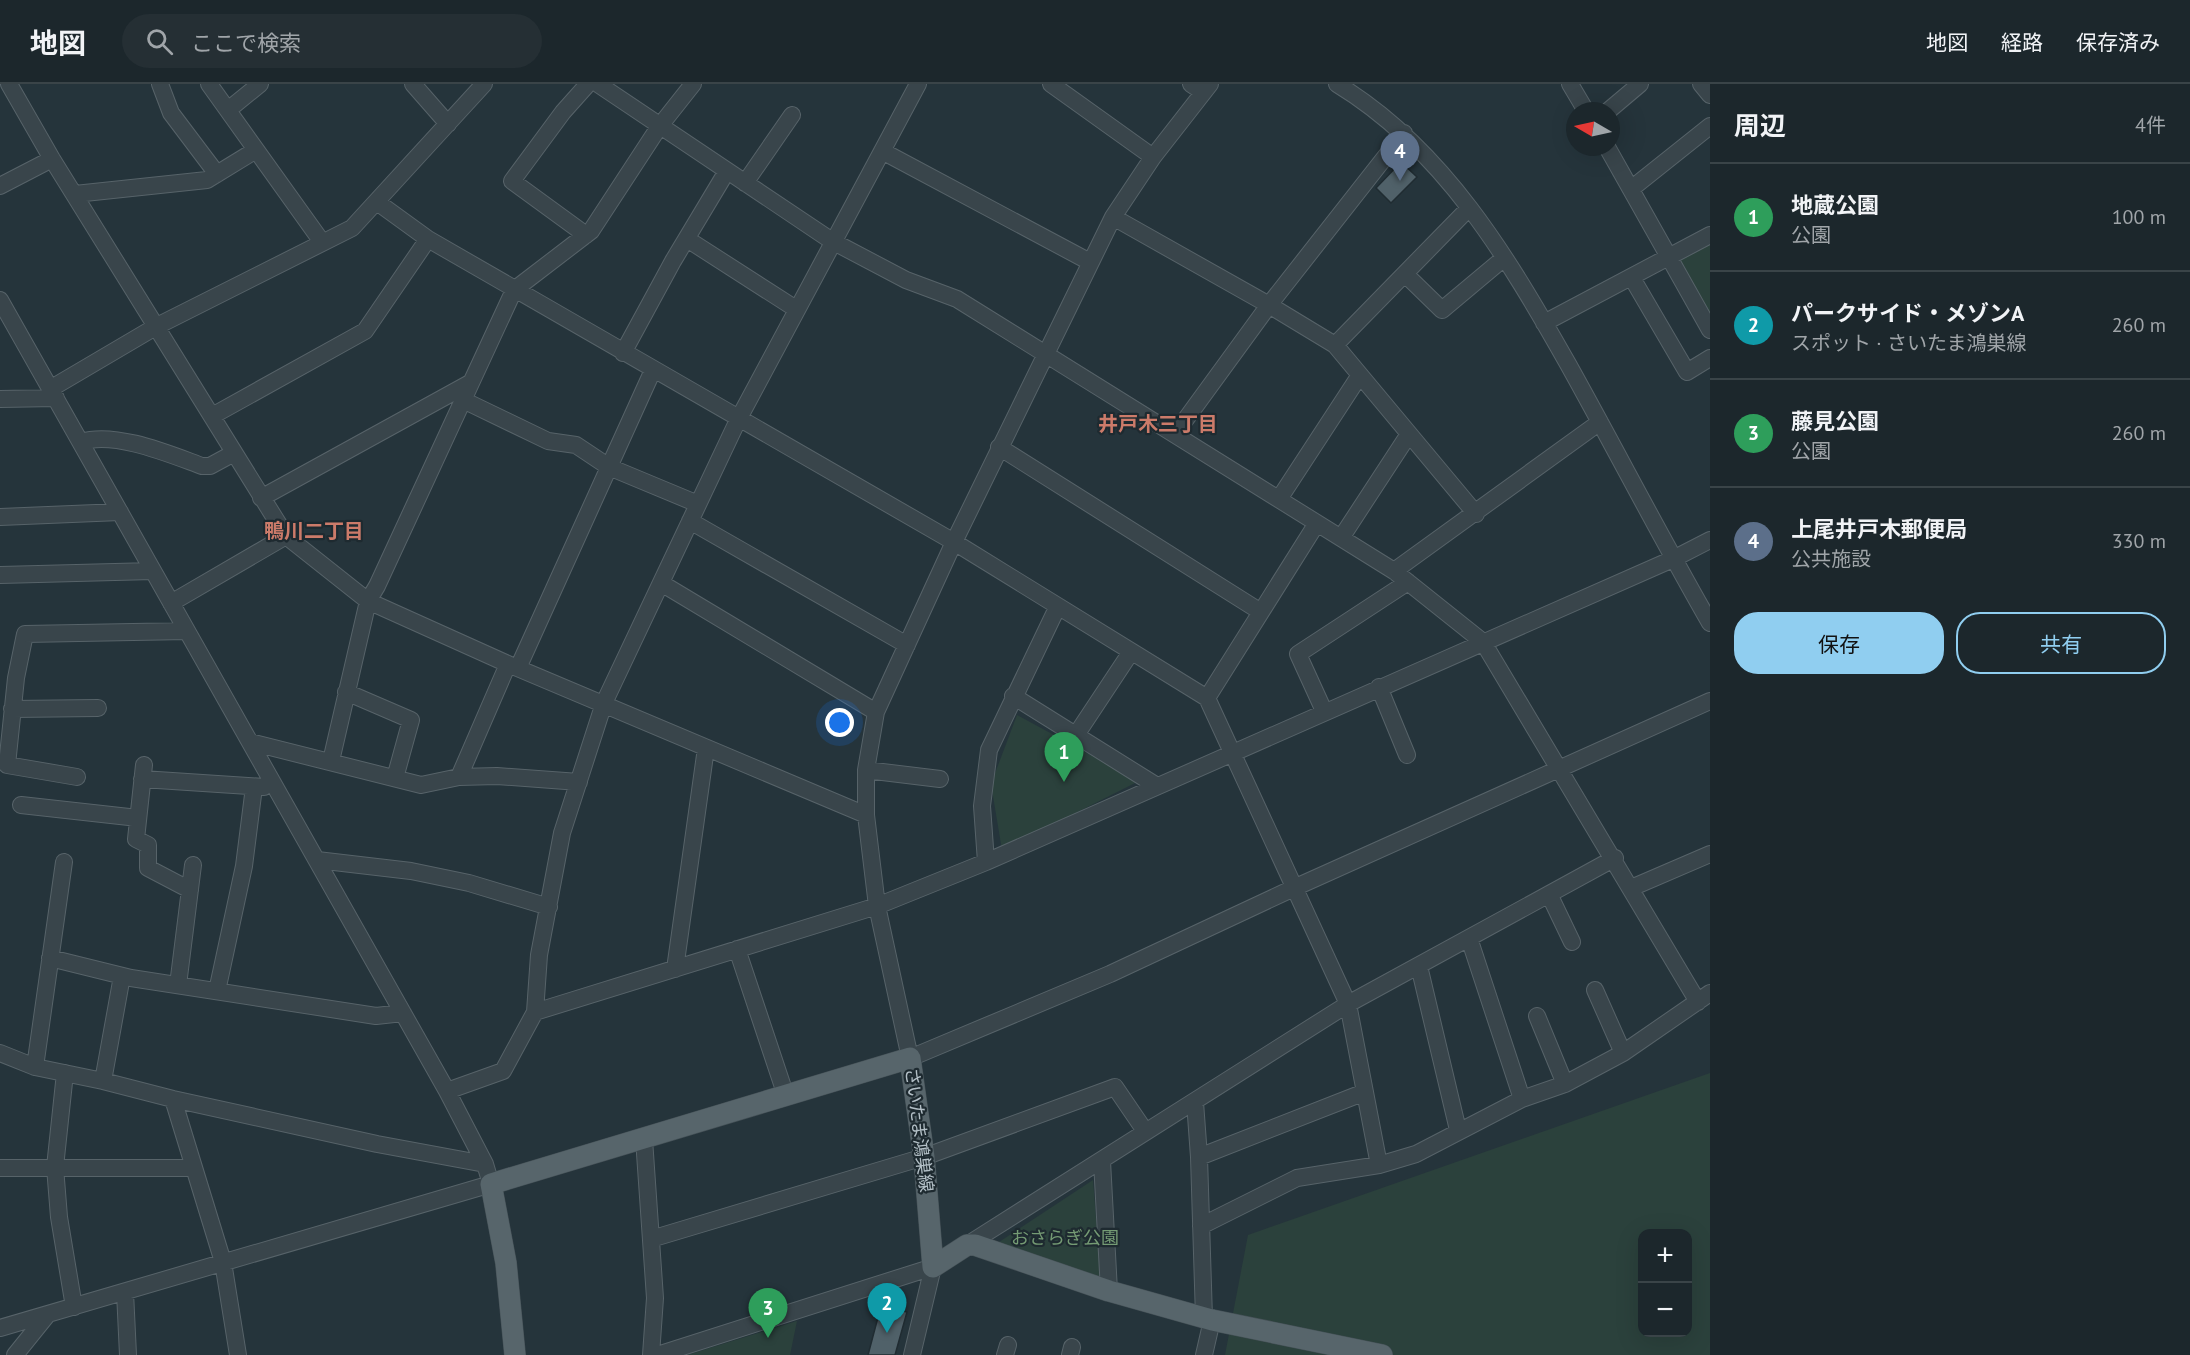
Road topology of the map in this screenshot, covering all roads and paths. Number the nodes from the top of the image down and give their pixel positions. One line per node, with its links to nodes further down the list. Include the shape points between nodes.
1 (15, 84): 29 (street)
2 (160, 84): 31 (street, via 171,113)
3 (209, 84): 19 (street)
4 (260, 84): 19 (street)
5 (413, 84): 21 (street)
6 (484, 84): 21 (street)
7 (693, 84): 23 (street)
8 (918, 84): 26 (street)
9 (1051, 84): 28 (street)
10 (1570, 84): 17 (street)
11 (1640, 84): 18 (street)
12 (1701, 84): 16 (street)
13 (599, 85): 23 (street); 40 (street, via 563,112 512,182)
14 (1345, 86): 24 (street)
15 (1201, 87): 28 (street)
16 (1710, 95)
17 (1581, 102)
18 (1619, 102)
19 (228, 110): 25 (street)
20 (792, 115): 32 (street)
21 (448, 124): 36 (street)
22 (1710, 126): 34 (street)
23 (659, 127): 30 (street); 40 (street)
24 (1404, 133): 37 (street, via 1458,190); 52 (street)
25 (256, 150): 31 (street); 44 (street)
26 (882, 151): 43 (street); 47 (street)
27 (1612, 156): 34 (street)
28 (1154, 157): 38 (street)
29 (52, 159): 33 (street); 35 (street)
30 (727, 171): 32 (street); 42 (street)
31 (217, 174): 35 (street, via 207,180)
32 (745, 183): 43 (street)
33 (0, 186)
34 (1631, 189): 46 (street)
35 (75, 194): 55 (street)
36 (377, 202): 41 (street); 44 (street, via 352,228)
37 (1469, 208): 45 (street); 48 (street)
38 (1113, 217): 47 (street); 52 (street)
39 (1710, 234): 46 (street)
40 (586, 235): 50 (street)
41 (428, 239): 50 (street); 67 (street, via 365,331)
42 (687, 239): 53 (street); 59 (street)
43 (832, 241): 53 (street); 58 (street, via 906,280 957,299)
44 (322, 242): 55 (street)
45 (1504, 258): 48 (street, via 1442,310); 54 (street)
46 (1671, 258): 49 (street); 56 (street)
47 (1090, 262): 58 (street)
48 (1405, 274): 57 (street)
49 (1632, 278): 54 (street); 60 (street, via 1687,372)
50 (514, 290): 59 (street); 63 (street)
51 (0, 301): 64 (street)
52 (1269, 305): 57 (street); 70 (street)
53 (796, 309): 68 (street)
54 (1544, 323): 69 (street)
55 (157, 326): 64 (street); 67 (street)
56 (1710, 330)
57 (1335, 345): 62 (street)
58 (1045, 352): 70 (street); 73 (street)
59 (623, 353): 61 (street)
60 (1710, 358)
61 (653, 370): 68 (street); 75 (street)
62 (1360, 375): 71 (street); 77 (street)
63 (470, 382): 66 (street); 76 (street)
64 (53, 394): 65 (street); 72 (street)
65 (0, 399)
66 (463, 400): 75 (street, via 548,441 576,445); 94 (street)
67 (212, 416): 74 (street)
68 (738, 420): 78 (street); 87 (street)
69 (1600, 422): 80 (street); 88 (street)
70 (1175, 434): 77 (street)
71 (1409, 434): 80 (street); 85 (street)
72 (81, 442): 74 (street, via 93,438 151,447 202,466 210,466); 79 (street)
73 (999, 447): 87 (street); 97 (street)
74 (234, 453): 76 (street)
75 (609, 467): 78 (street); 103 (street)
76 (261, 498): 84 (street)
77 (1279, 499): 83 (street)
78 (698, 504): 82 (street)
79 (120, 512): 81 (street); 89 (street)
80 (1476, 514): 90 (street)
81 (0, 517)
82 (690, 521): 93 (street); 101 (street)
83 (1317, 523): 85 (street); 97 (street)
84 (286, 536): 94 (street); 95 (street)
85 (1341, 538): 90 (street)
86 (1710, 540): 88 (street)
87 (954, 542): 96 (street); 101 (street)
88 (1673, 559): 98 (street); 100 (street)
89 (153, 571): 91 (street); 95 (street)
90 (1394, 571): 92 (street)
91 (0, 575)
92 (1408, 582): 100 (street); 114 (street, via 1298,654)
93 (661, 583): 110 (street); 113 (street)
94 (368, 601): 103 (street); 106 (street)
95 (171, 603): 99 (street)
96 (1057, 608): 102 (street); 107 (street)
97 (1261, 612): 108 (street)
98 (1710, 623)
99 (187, 631): 104 (street, via 25,634); 116 (street)
100 (1483, 642): 105 (street); 121 (street)
101 (907, 645): 113 (street)
102 (1131, 652): 108 (street); 115 (street)
103 (513, 666): 110 (street); 124 (street)
104 (8, 679): 112 (street)
105 (1379, 687): 114 (street); 119 (street)
106 (346, 692): 120 (street); 125 (street, via 411,720)
107 (1013, 696): 115 (street); 138 (street, via 989,750 982,806)
108 (1207, 698): 118 (street)
109 (1710, 701): 121 (street)
110 (604, 703): 117 (street); 127 (street)
111 (98, 708): 112 (street)
112 (12, 709): 123 (street, via 7,765)
113 (876, 711): 122 (street)
114 (1324, 711): 118 (street)
115 (1076, 735): 128 (street)
116 (250, 742): 120 (street); 130 (street)
117 (706, 748): 132 (street); 151 (street)
118 (1233, 751): 128 (street); 140 (street)
119 (1407, 755)
120 (331, 761): 125 (street)
121 (1561, 768): 135 (street); 140 (street)
122 (866, 770): 126 (street); 132 (street)
123 (78, 777)
124 (459, 777): 125 (street, via 421,785); 127 (street)
125 (395, 778)
126 (939, 778)
127 (579, 782): 145 (street, via 562,833)
128 (1157, 786): 138 (street)
129 (254, 787): 130 (street); 133 (street, via 143,772); 154 (street, via 244,866)
130 (276, 788): 136 (street)
131 (21, 805): 133 (street)
132 (866, 815): 144 (street)
133 (138, 818): 142 (street, via 136,839 148,845 148,868)
134 (1710, 854): 141 (street)
135 (1615, 858): 141 (street); 143 (street)
136 (317, 860): 145 (street, via 411,871 469,883); 159 (street)
137 (64, 862): 149 (street)
138 (986, 862): 144 (street)
139 (193, 865): 142 (street)
140 (1296, 887): 157 (street); 163 (street, via 1110,974)
141 (1631, 888): 156 (street)
142 (190, 890): 153 (street)
143 (1549, 894): 146 (street); 147 (street)
144 (877, 906): 148 (street); 163 (street)
145 (549, 907): 158 (street, via 539,955)
146 (1469, 938): 150 (street); 172 (street)
147 (1572, 942)
148 (737, 949): 151 (street); 170 (street)
149 (50, 958): 152 (street); 164 (street)
150 (1419, 966): 157 (street); 174 (street)
151 (675, 969): 158 (street)
152 (122, 976): 153 (street); 166 (street)
153 (178, 985): 154 (street)
154 (217, 990): 159 (street, via 376,1016)
155 (1595, 990): 162 (street)
156 (1704, 998): 162 (street)
157 (1348, 1004): 169 (street); 173 (street)
158 (535, 1012): 168 (street, via 503,1071)
159 (403, 1013): 168 (street)
160 (1537, 1016): 167 (street)
161 (0, 1053): 164 (street)
162 (1623, 1053): 167 (street)
163 (910, 1058): 170 (main road, さいたま鴻巣線); 177 (main road, さいたま鴻巣線)
164 (35, 1067): 165 (street)
165 (65, 1073): 166 (street); 182 (street)
166 (103, 1081): 171 (street)
167 (1565, 1084): 172 (street)
168 (447, 1091): 180 (street)
169 (1365, 1092): 178 (street); 181 (street)
170 (786, 1096): 176 (main road, さいたま鴻巣線)
171 (173, 1099): 180 (street); 184 (street)
172 (1522, 1099): 174 (street)
173 (1195, 1102): 175 (street); 178 (street)
174 (1458, 1130): 181 (street, via 1416,1154)
175 (1145, 1131): 177 (street, via 1115,1087); 179 (street)
176 (644, 1139): 185 (main road, さいたま鴻巣線); 187 (street)
177 (924, 1157): 187 (street); 190 (main road, さいたま鴻巣線)
178 (1199, 1157): 186 (street)
179 (1102, 1161): 188 (street); 191 (street)
180 (485, 1164): 185 (street)
181 (1379, 1165): 186 (street, via 1298,1178)
182 (55, 1167): 183 (street); 184 (street); 193 (street)
183 (0, 1168)
184 (194, 1168): 189 (street)
185 (491, 1184): 189 (street); 200 (main road, via 506,1263)
186 (1202, 1226): 195 (street)
187 (651, 1239): 201 (street, via 655,1298)
188 (966, 1245): 190 (main road); 191 (main road)
189 (223, 1262): 192 (street); 199 (street)
190 (933, 1267): 202 (street); 203 (street)
191 (1109, 1291): 195 (main road)
192 (125, 1292): 193 (street); 198 (street)
193 (74, 1307): 194 (street)
194 (48, 1314): 196 (street); 197 (street)
195 (1208, 1319): 204 (street); 205 (main road)
196 (0, 1328)
197 (15, 1355)
198 (128, 1355)
199 (238, 1355)
200 (515, 1355)
201 (651, 1355)
202 (657, 1355)
203 (912, 1355)
204 (1204, 1355)
205 (1382, 1355)

